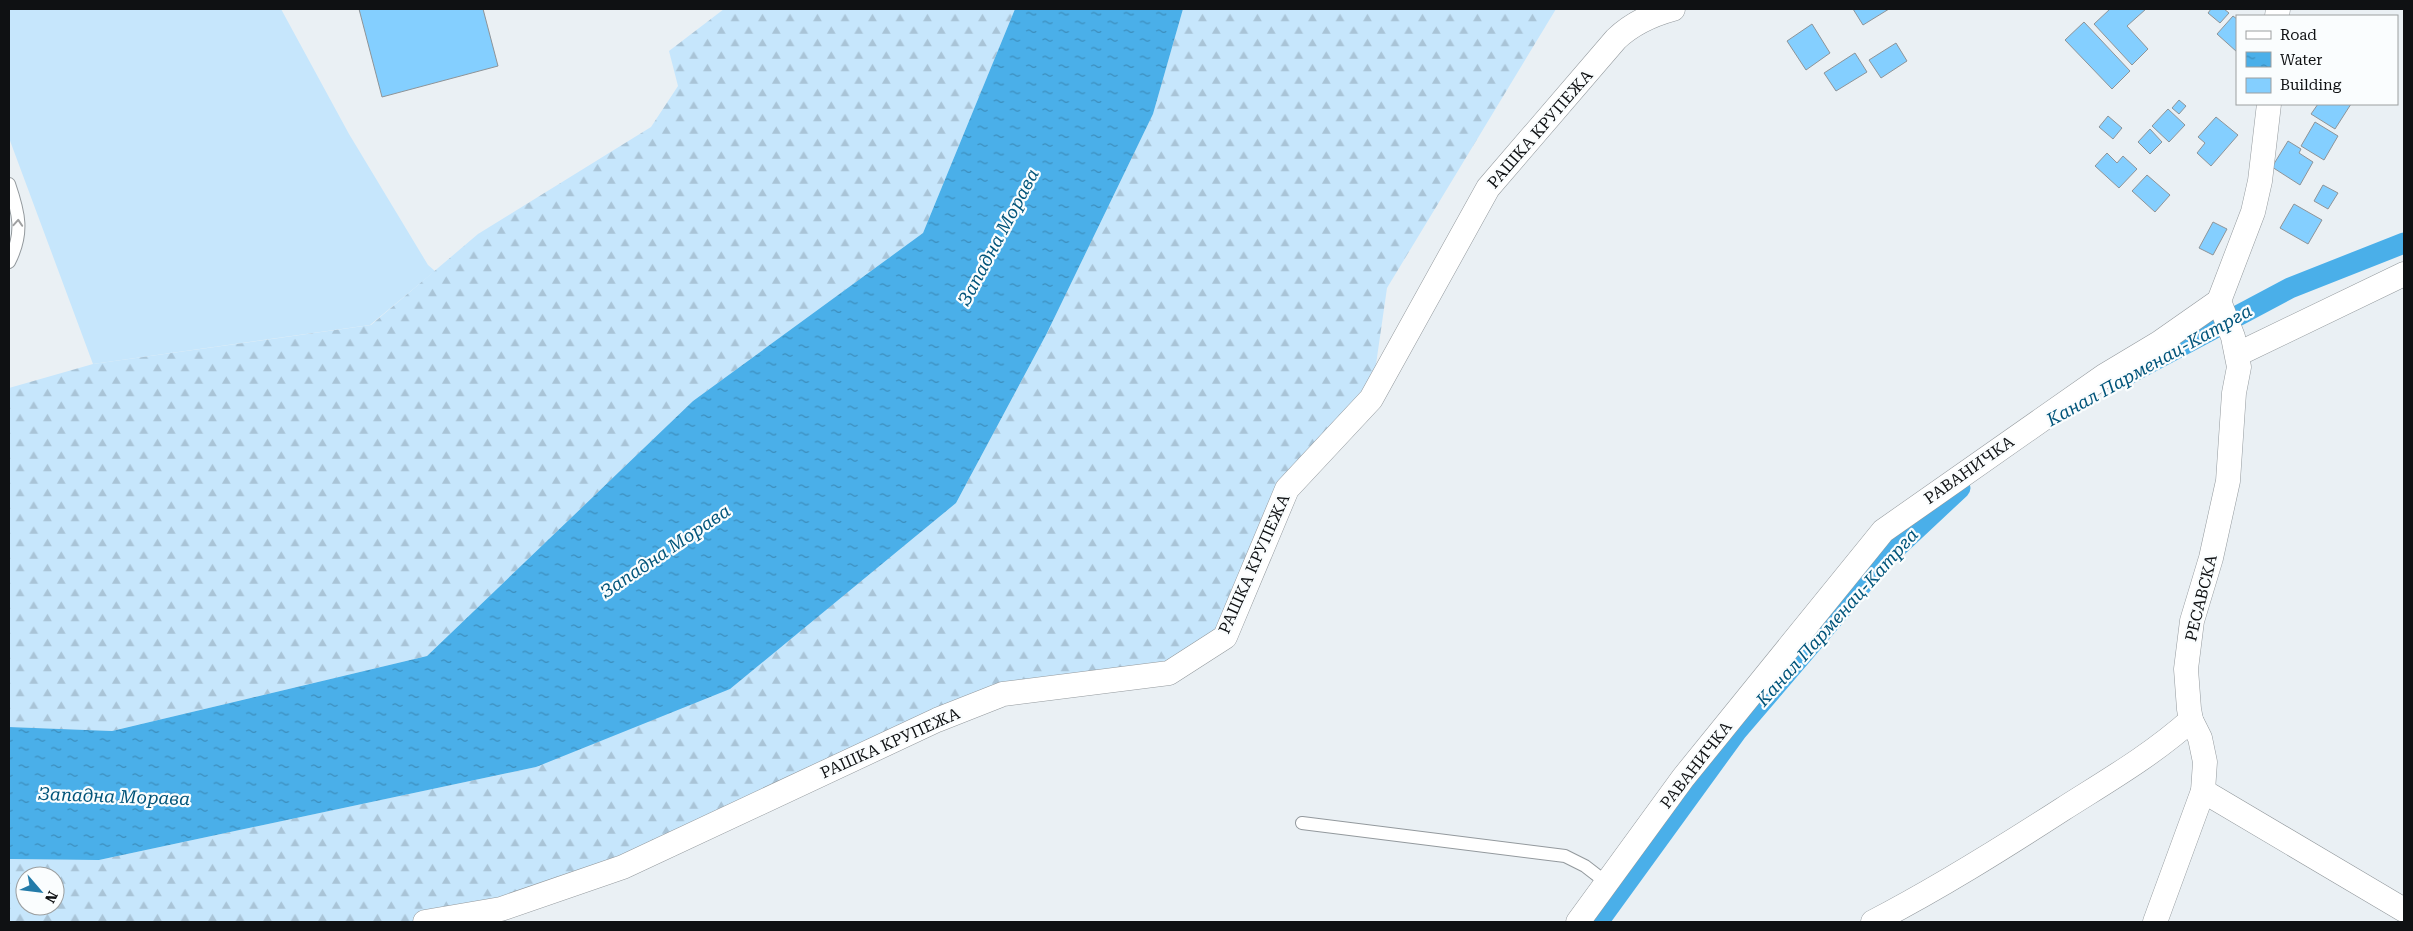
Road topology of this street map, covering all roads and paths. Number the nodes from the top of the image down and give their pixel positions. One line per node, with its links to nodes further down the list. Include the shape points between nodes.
1 (1673, 9): 13 (street, РАШКА КРУПЕЖА, via 1649,16 1621,34 1488,188 1371,399 1286,489 1225,637 1169,673 1003,694 937,720 623,866)
2 (2269, 105): 6 (street, via 2253,212)
3 (9, 184): 4 (lane, one-way to 3, via 17,246 19,213)
4 (9, 262)
5 (2404, 274): 7 (street)
6 (2221, 307): 7 (street); 11 (street, РАВАНИЧКА, via 2104,376 1883,531 1683,778)
7 (2236, 346): 8 (street, РЕСАВСКА, via 2239,367 2228,481 2211,558 2192,621 2187,659)
8 (2191, 720): 9 (street, РЕСАВСКА, via 2200,738 2205,762); 16 (street, via 2162,746 2063,809 1937,888)
9 (2203, 791): 12 (street); 17 (street, РЕСАВСКА)
10 (1302, 824): 11 (lane, via 1565,856)
11 (1607, 883): 15 (street, РАВАНИЧКА)
12 (2404, 910)
13 (499, 916): 14 (street, РАШКА КРУПЕЖА)
14 (425, 922)
15 (1578, 922)
16 (1873, 922)
17 (2155, 922)

